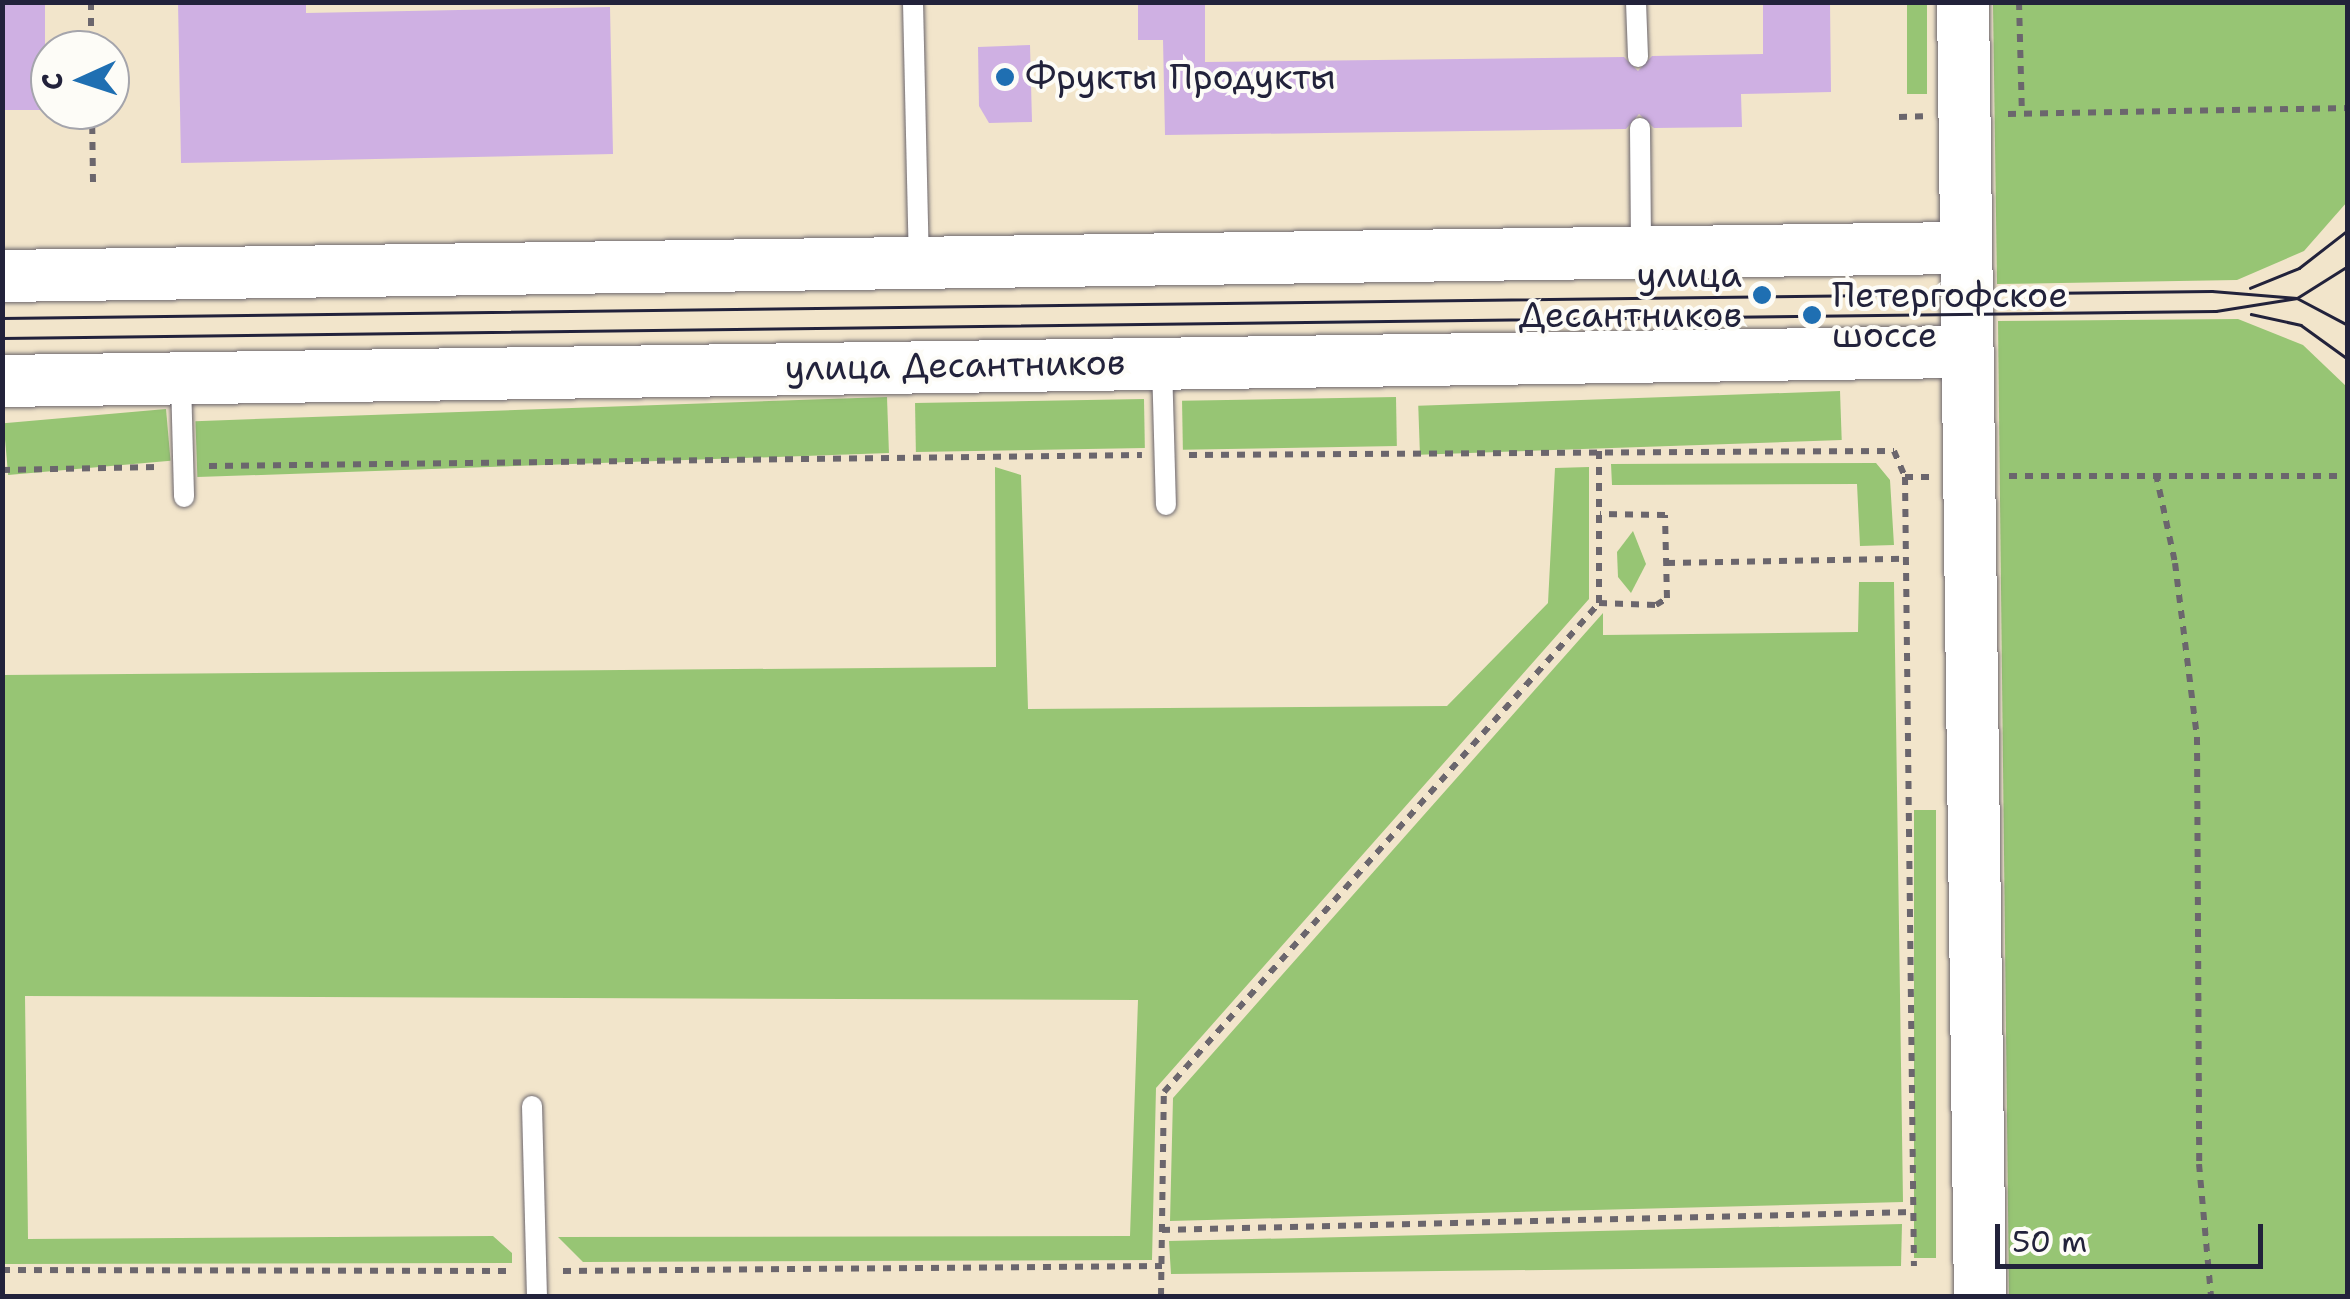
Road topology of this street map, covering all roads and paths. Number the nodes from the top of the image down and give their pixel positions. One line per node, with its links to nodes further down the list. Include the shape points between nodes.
1 (90, 2): 6 (path)
2 (913, 2): 16 (lane)
3 (1636, 2): 7 (lane)
4 (1963, 2): 14 (street)
5 (2020, 2): 8 (path, via 2022,113)
6 (91, 30)
7 (1638, 56)
8 (2348, 108)
9 (1932, 116): 10 (path)
10 (1899, 117)
11 (1640, 128): 15 (lane)
12 (92, 130): 13 (path)
13 (93, 184)
14 (1966, 248): 15 (street); 18 (street)
15 (1641, 250): 16 (street)
16 (919, 263): 17 (street)
17 (2, 276)
18 (1968, 352): 19 (street, улица Десантников); 48 (street)
19 (1162, 362): 20 (street, улица Десантников); 34 (lane)
20 (181, 378): 21 (street, улица Десантников); 33 (lane)
21 (2, 382)
22 (1599, 451): 24 (path); 32 (path, via 1878,448 1894,451); 35 (path)
23 (1148, 455): 25 (path)
24 (1180, 455)
25 (195, 466)
26 (170, 467): 27 (path)
27 (2, 470)
28 (2156, 474): 29 (path); 30 (path); 49 (path, via 2175,563 2196,738 2199,1164)
29 (1998, 476)
30 (2348, 476)
31 (1932, 477): 32 (path)
32 (1905, 478): 36 (path)
33 (184, 498)
34 (1166, 505)
35 (1600, 514): 37 (path, via 1661,512); 38 (path)
36 (1906, 559): 37 (path); 40 (path)
37 (1667, 563): 38 (path, via 1663,603)
38 (1599, 604): 41 (path, via 1164,1092)
39 (532, 1106): 45 (lane)
40 (1913, 1212): 41 (path); 43 (path)
41 (1162, 1230): 42 (path)
42 (1162, 1266): 45 (path); 47 (path)
43 (1914, 1266)
44 (2, 1270): 45 (path)
45 (536, 1271): 46 (lane)
46 (537, 1296)
47 (1161, 1296)
48 (1980, 1296)
49 (2211, 1296)

